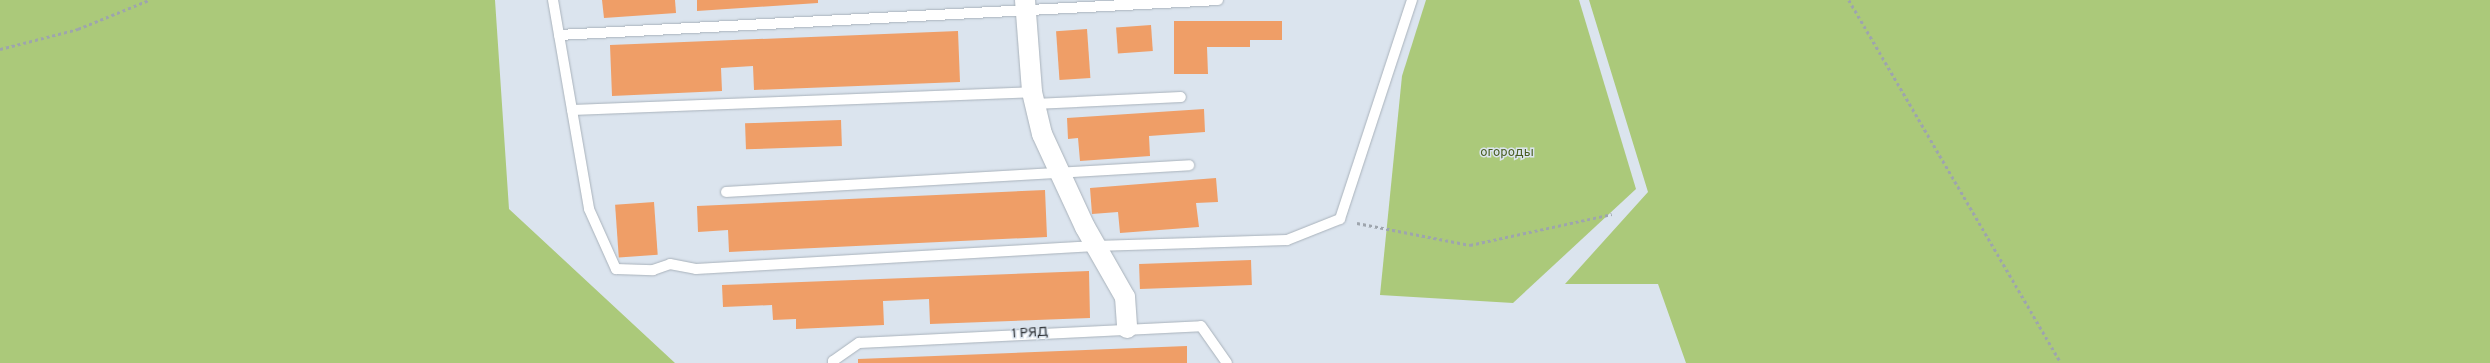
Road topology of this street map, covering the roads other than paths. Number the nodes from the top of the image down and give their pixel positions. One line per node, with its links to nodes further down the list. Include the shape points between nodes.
1 (553, 0): 5 (lane)
2 (1218, 0): 4 (lane)
3 (1412, 0): 12 (lane, via 1340,220 1287,240)
4 (1025, 6): 5 (lane); 7 (street)
5 (559, 35): 8 (lane)
6 (1181, 96): 7 (lane)
7 (1033, 98): 8 (lane); 10 (street, via 1042,134)
8 (572, 110): 12 (lane, via 589,209 616,269 653,270 670,264 696,269)
9 (1189, 165): 10 (lane)
10 (1057, 171): 11 (lane); 12 (street)
11 (726, 192)
12 (1095, 246): 13 (street, via 1125,297)
13 (1127, 328): 14 (lane, 1 РЯД, via 859,343 833,361); 15 (lane, 1 РЯД, via 1201,326)
14 (834, 363)
15 (1227, 363)

